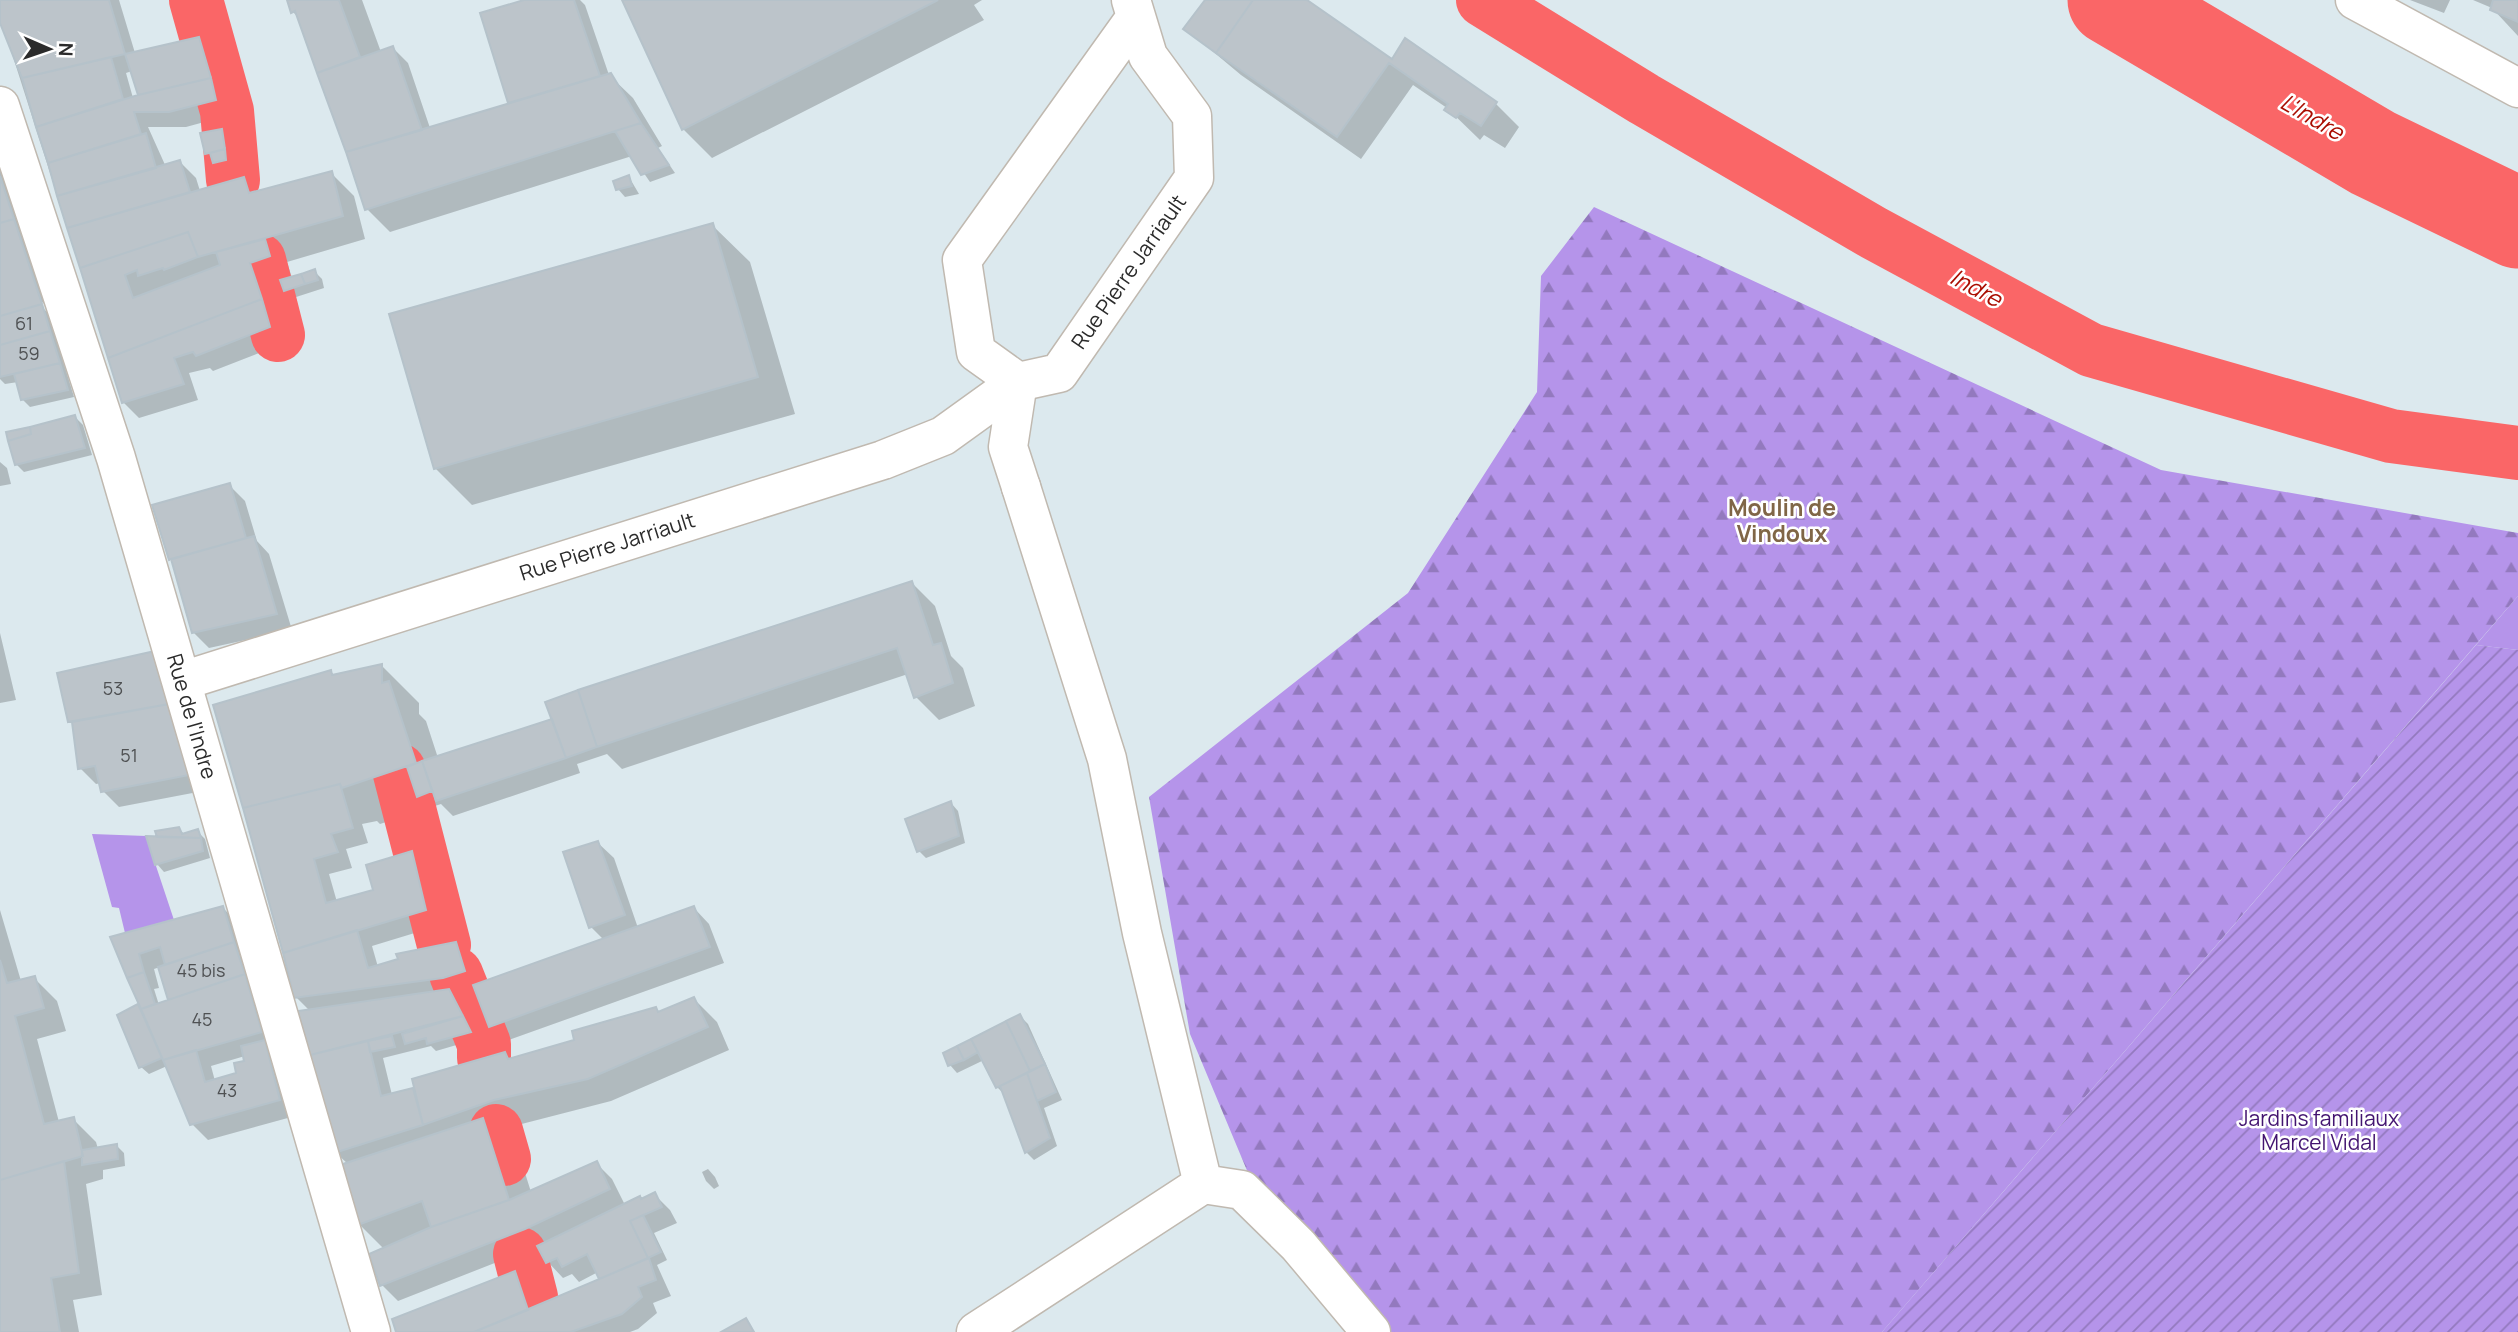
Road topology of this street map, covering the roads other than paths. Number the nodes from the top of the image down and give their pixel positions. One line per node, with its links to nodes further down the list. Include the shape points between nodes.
1 (2355, 0): 3 (street)
2 (1133, 9): 5 (street, Rue Pierre Jarriault, via 962,260 975,352); 5 (street, Rue Pierre Jarriault, via 1147,56 1192,116 1194,178 1059,373)
3 (2518, 88)
4 (0, 106): 6 (street, Rue de l'Indre, via 116,458)
5 (1018, 382): 6 (street, Rue Pierre Jarriault, via 943,436 883,460); 7 (street, via 1008,447 1107,759 1142,933)
6 (182, 681): 8 (street, Rue de l'Indre)
7 (1203, 1184): 9 (street); 10 (street, via 1242,1190 1298,1245)
8 (371, 1332)
9 (976, 1332)
10 (1371, 1332)

